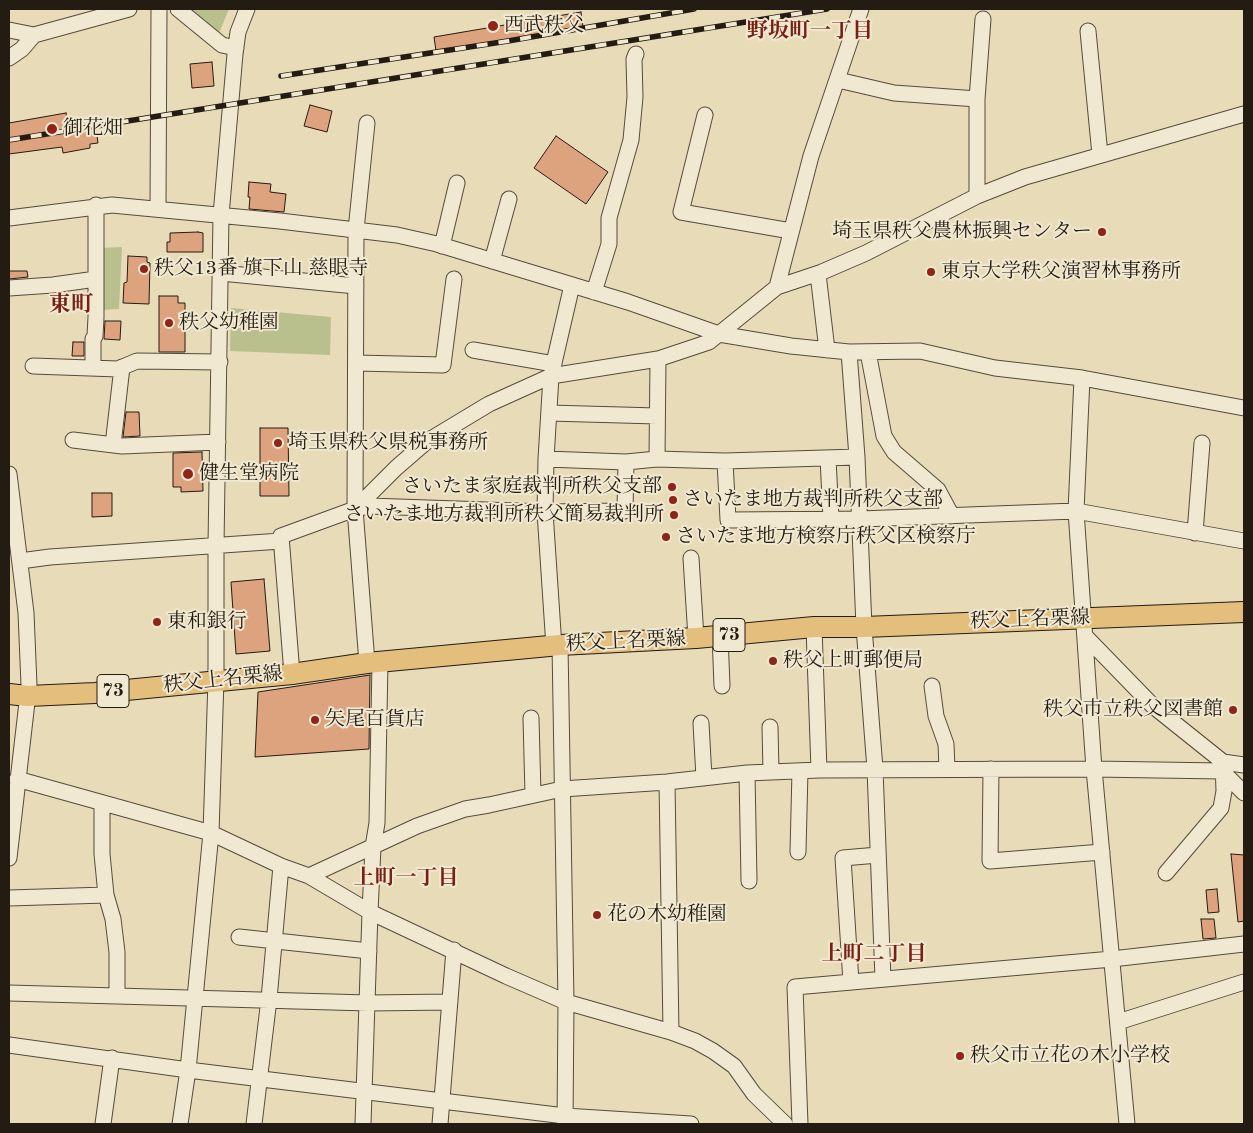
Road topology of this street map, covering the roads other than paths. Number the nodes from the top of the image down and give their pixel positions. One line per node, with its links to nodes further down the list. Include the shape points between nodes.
1 (129, 9): 9 (street)
2 (159, 9): 23 (street)
3 (178, 9): 10 (street, via 222,46)
4 (246, 9): 10 (street)
5 (861, 9): 13 (street)
6 (983, 19): 14 (street)
7 (9, 30): 9 (street)
8 (1088, 31): 18 (street)
9 (34, 35): 12 (street)
10 (236, 48): 24 (street)
11 (636, 54): 38 (street, via 631,140 609,218 609,244)
12 (9, 58)
13 (838, 80): 14 (street, via 894,93); 27 (street, via 811,156)
14 (977, 100): 20 (street)
15 (1244, 114): 18 (street)
16 (705, 115): 27 (street, via 681,212)
17 (367, 123): 26 (street)
18 (1100, 155): 20 (street, via 1025,176)
19 (457, 184): 28 (street)
20 (977, 196): 31 (street)
21 (509, 199): 29 (street)
22 (96, 205): 23 (street); 25 (street); 33 (street)
23 (158, 208): 24 (street)
24 (221, 215): 26 (street); 30 (street)
25 (9, 218)
26 (356, 230): 28 (street, via 398,235); 35 (street)
27 (791, 231): 36 (street)
28 (442, 246): 29 (street)
29 (492, 261): 34 (street)
30 (221, 274): 35 (street); 45 (street)
31 (818, 274): 36 (street); 41 (street)
32 (454, 278): 46 (street, via 443,365)
33 (96, 279): 37 (street); 48 (street)
34 (572, 285): 38 (street); 50 (street)
35 (356, 286): 46 (street)
36 (777, 287): 39 (street)
37 (9, 288)
38 (594, 292): 39 (street)
39 (719, 334): 41 (street); 44 (street, via 709,342)
40 (473, 350): 50 (street)
41 (827, 350): 42 (street)
42 (849, 352): 43 (street); 59 (street)
43 (868, 352): 51 (street, via 920,351 995,368); 69 (street, via 884,436 894,452 938,490)
44 (658, 359): 50 (street); 54 (street)
45 (220, 362): 49 (street, via 137,361); 56 (street)
46 (356, 363): 66 (street)
47 (33, 366): 48 (street)
48 (93, 367): 49 (street)
49 (122, 367): 58 (street)
50 (552, 370): 53 (street); 66 (street, via 426,442)
51 (1082, 378): 52 (street); 67 (street)
52 (1244, 408)
53 (549, 413): 54 (street); 61 (street)
54 (658, 416): 62 (street)
55 (73, 440): 58 (street)
56 (218, 442): 58 (street); 75 (street)
57 (1202, 443): 72 (street)
58 (113, 445)
59 (857, 457): 60 (street); 71 (street)
60 (828, 458): 63 (street); 70 (street)
61 (546, 459): 64 (street); 68 (street)
62 (657, 459): 63 (street); 64 (street)
63 (725, 461): 70 (street, via 728,520)
64 (626, 462): 68 (street, via 625,511)
65 (9, 474): 77 (street)
66 (355, 509): 68 (street, via 369,506); 73 (street, via 281,536); 85 (street)
67 (1076, 511): 69 (street); 72 (street); 81 (street)
68 (545, 512): 84 (street)
69 (952, 516): 71 (street)
70 (831, 519): 71 (street)
71 (860, 519): 80 (street)
72 (1195, 533): 74 (street)
73 (281, 541): 75 (street); 86 (street)
74 (1244, 541)
75 (216, 546): 77 (street); 87 (street)
76 (691, 558): 83 (street)
77 (16, 560): 90 (street, via 28,642)
78 (1244, 612): 81 (main road, 秩父上名栗線 / 73)
79 (814, 627): 80 (main road, 秩父上名栗線 / 73); 82 (main road, 秩父上名栗線 / 73); 100 (street)
80 (864, 627): 81 (main road, 秩父上名栗線 / 73); 96 (street)
81 (1085, 627): 95 (street, via 1153,706); 99 (street)
82 (720, 636): 83 (main road, 秩父上名栗線 / 73); 88 (street)
83 (696, 638): 84 (main road, 秩父上名栗線 / 73)
84 (557, 646): 85 (main road, 秩父上名栗線 / 73); 107 (street)
85 (373, 663): 86 (main road, 秩父上名栗線 / 73); 112 (street, via 377,823)
86 (292, 674): 87 (main road, 秩父上名栗線 / 73)
87 (216, 680): 90 (main road, 秩父上名栗線 / 73, via 95,693); 111 (street)
88 (722, 686)
89 (932, 686): 97 (street, via 936,716 946,744)
90 (18, 695): 104 (street)
91 (531, 718): 109 (street)
92 (701, 723): 105 (street)
93 (770, 727): 102 (street)
94 (1244, 765): 95 (street)
95 (1222, 767): 99 (street); 108 (street); 118 (street, via 1224,791 1221,808)
96 (875, 769): 97 (street); 100 (street); 115 (street)
97 (947, 769): 98 (street)
98 (991, 769): 99 (street); 114 (street, via 990,861)
99 (1094, 769): 114 (street)
100 (818, 770): 101 (street)
101 (800, 771): 102 (street); 113 (street)
102 (771, 772): 103 (street)
103 (747, 773): 105 (street); 120 (street)
104 (14, 777): 110 (street); 116 (street)
105 (704, 778): 106 (street)
106 (667, 782): 107 (street); 141 (street)
107 (562, 789): 109 (street); 138 (street)
108 (1244, 793)
109 (533, 795): 112 (street, via 465,809 417,826)
110 (102, 803): 111 (street); 121 (street)
111 (211, 834): 117 (street); 135 (street)
112 (373, 847): 119 (street); 123 (street)
113 (798, 852)
114 (1102, 852): 129 (street)
115 (878, 855): 130 (street); 131 (street, via 843,858)
116 (9, 858)
117 (281, 866): 119 (street); 125 (street)
118 (1166, 873)
119 (309, 876): 123 (street)
120 (749, 881)
121 (106, 895): 122 (street); 134 (street, via 117,952)
122 (9, 898)
123 (370, 912): 127 (street); 128 (street)
124 (239, 937): 125 (street)
125 (275, 941): 128 (street); 136 (street)
126 (1244, 944): 129 (street)
127 (454, 950): 137 (street); 138 (street)
128 (369, 951): 139 (street)
129 (1112, 959): 130 (street); 140 (street)
130 (883, 979): 131 (street)
131 (851, 982): 156 (street, via 795,987)
132 (1244, 982): 140 (street)
133 (9, 993): 134 (street)
134 (118, 996): 135 (street)
135 (194, 998): 136 (street); 144 (street)
136 (269, 999): 139 (street); 145 (street)
137 (450, 1002): 139 (street); 147 (street)
138 (566, 1002): 141 (street); 148 (street)
139 (368, 1003): 146 (street)
140 (1118, 1022): 157 (street)
141 (671, 1032): 155 (street, via 701,1044 734,1066 754,1094)
142 (9, 1045): 143 (street)
143 (112, 1058): 144 (street); 149 (street)
144 (188, 1070): 145 (street); 150 (street)
145 (260, 1079): 146 (street); 151 (street)
146 (364, 1091): 147 (street); 152 (street)
147 (443, 1101): 148 (street); 153 (street)
148 (565, 1120): 154 (street)
149 (103, 1124)
150 (180, 1124)
151 (254, 1124)
152 (363, 1124)
153 (440, 1124)
154 (691, 1124)
155 (785, 1124)
156 (800, 1124)
157 (1127, 1124)

